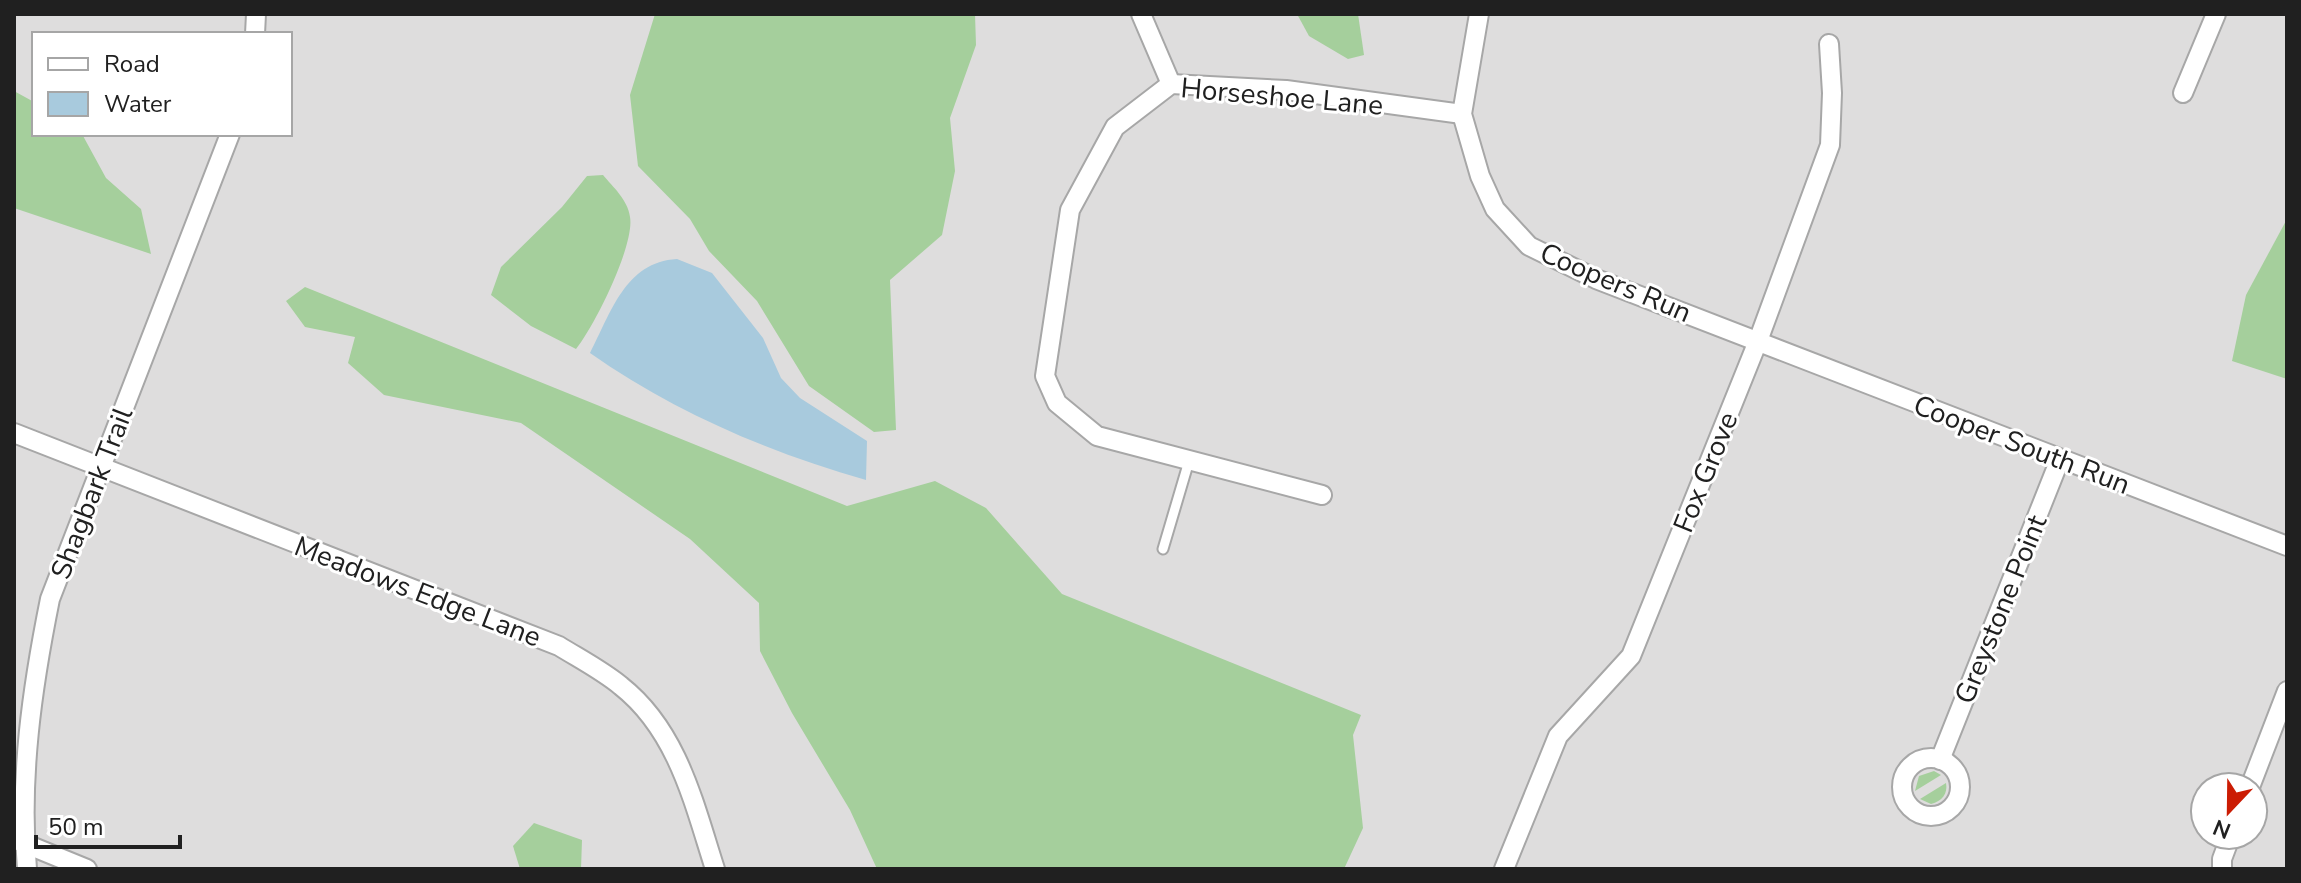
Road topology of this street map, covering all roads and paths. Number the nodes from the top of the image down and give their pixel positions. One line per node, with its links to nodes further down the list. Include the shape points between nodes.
1 (1141, 14): 5 (street)
2 (1479, 14): 7 (street, Coopers Run)
3 (2216, 14): 6 (street)
4 (1829, 44): 9 (street, Fox Grove, via 1830,145)
5 (1171, 84): 7 (street, Horseshoe Lane, via 1286,90); 12 (street, Horseshoe Lane, via 1115,127 1070,210 1045,376 1057,403 1097,436)
6 (2183, 93)
7 (1462, 114): 9 (street, Coopers Run, via 1495,209 1529,246 1596,279)
8 (229, 136): 13 (street, Shagbark Trail)
9 (1758, 341): 11 (street, Cooper South Run); 24 (street, Fox Grove, via 1631,656 1558,736)
10 (14, 433): 13 (street, Meadows Edge Lane)
11 (2060, 459): 15 (street, Cooper South Run); 18 (street, Greystone Point)
12 (1189, 461): 14 (street, Horseshoe Lane); 16 (lane)
13 (100, 467): 20 (street, Shagbark Trail, via 50,599 34,677); 23 (street, Meadows Edge Lane, via 559,646 623,687 663,730 686,779)
14 (1322, 495)
15 (2287, 546)
16 (1163, 549)
17 (2287, 691): 19 (street)
18 (1940, 760)
19 (2256, 771)
20 (19, 842): 21 (street, Shagbark Trail); 22 (street)
21 (27, 869)
22 (87, 869)
23 (715, 869)
24 (1504, 869)

